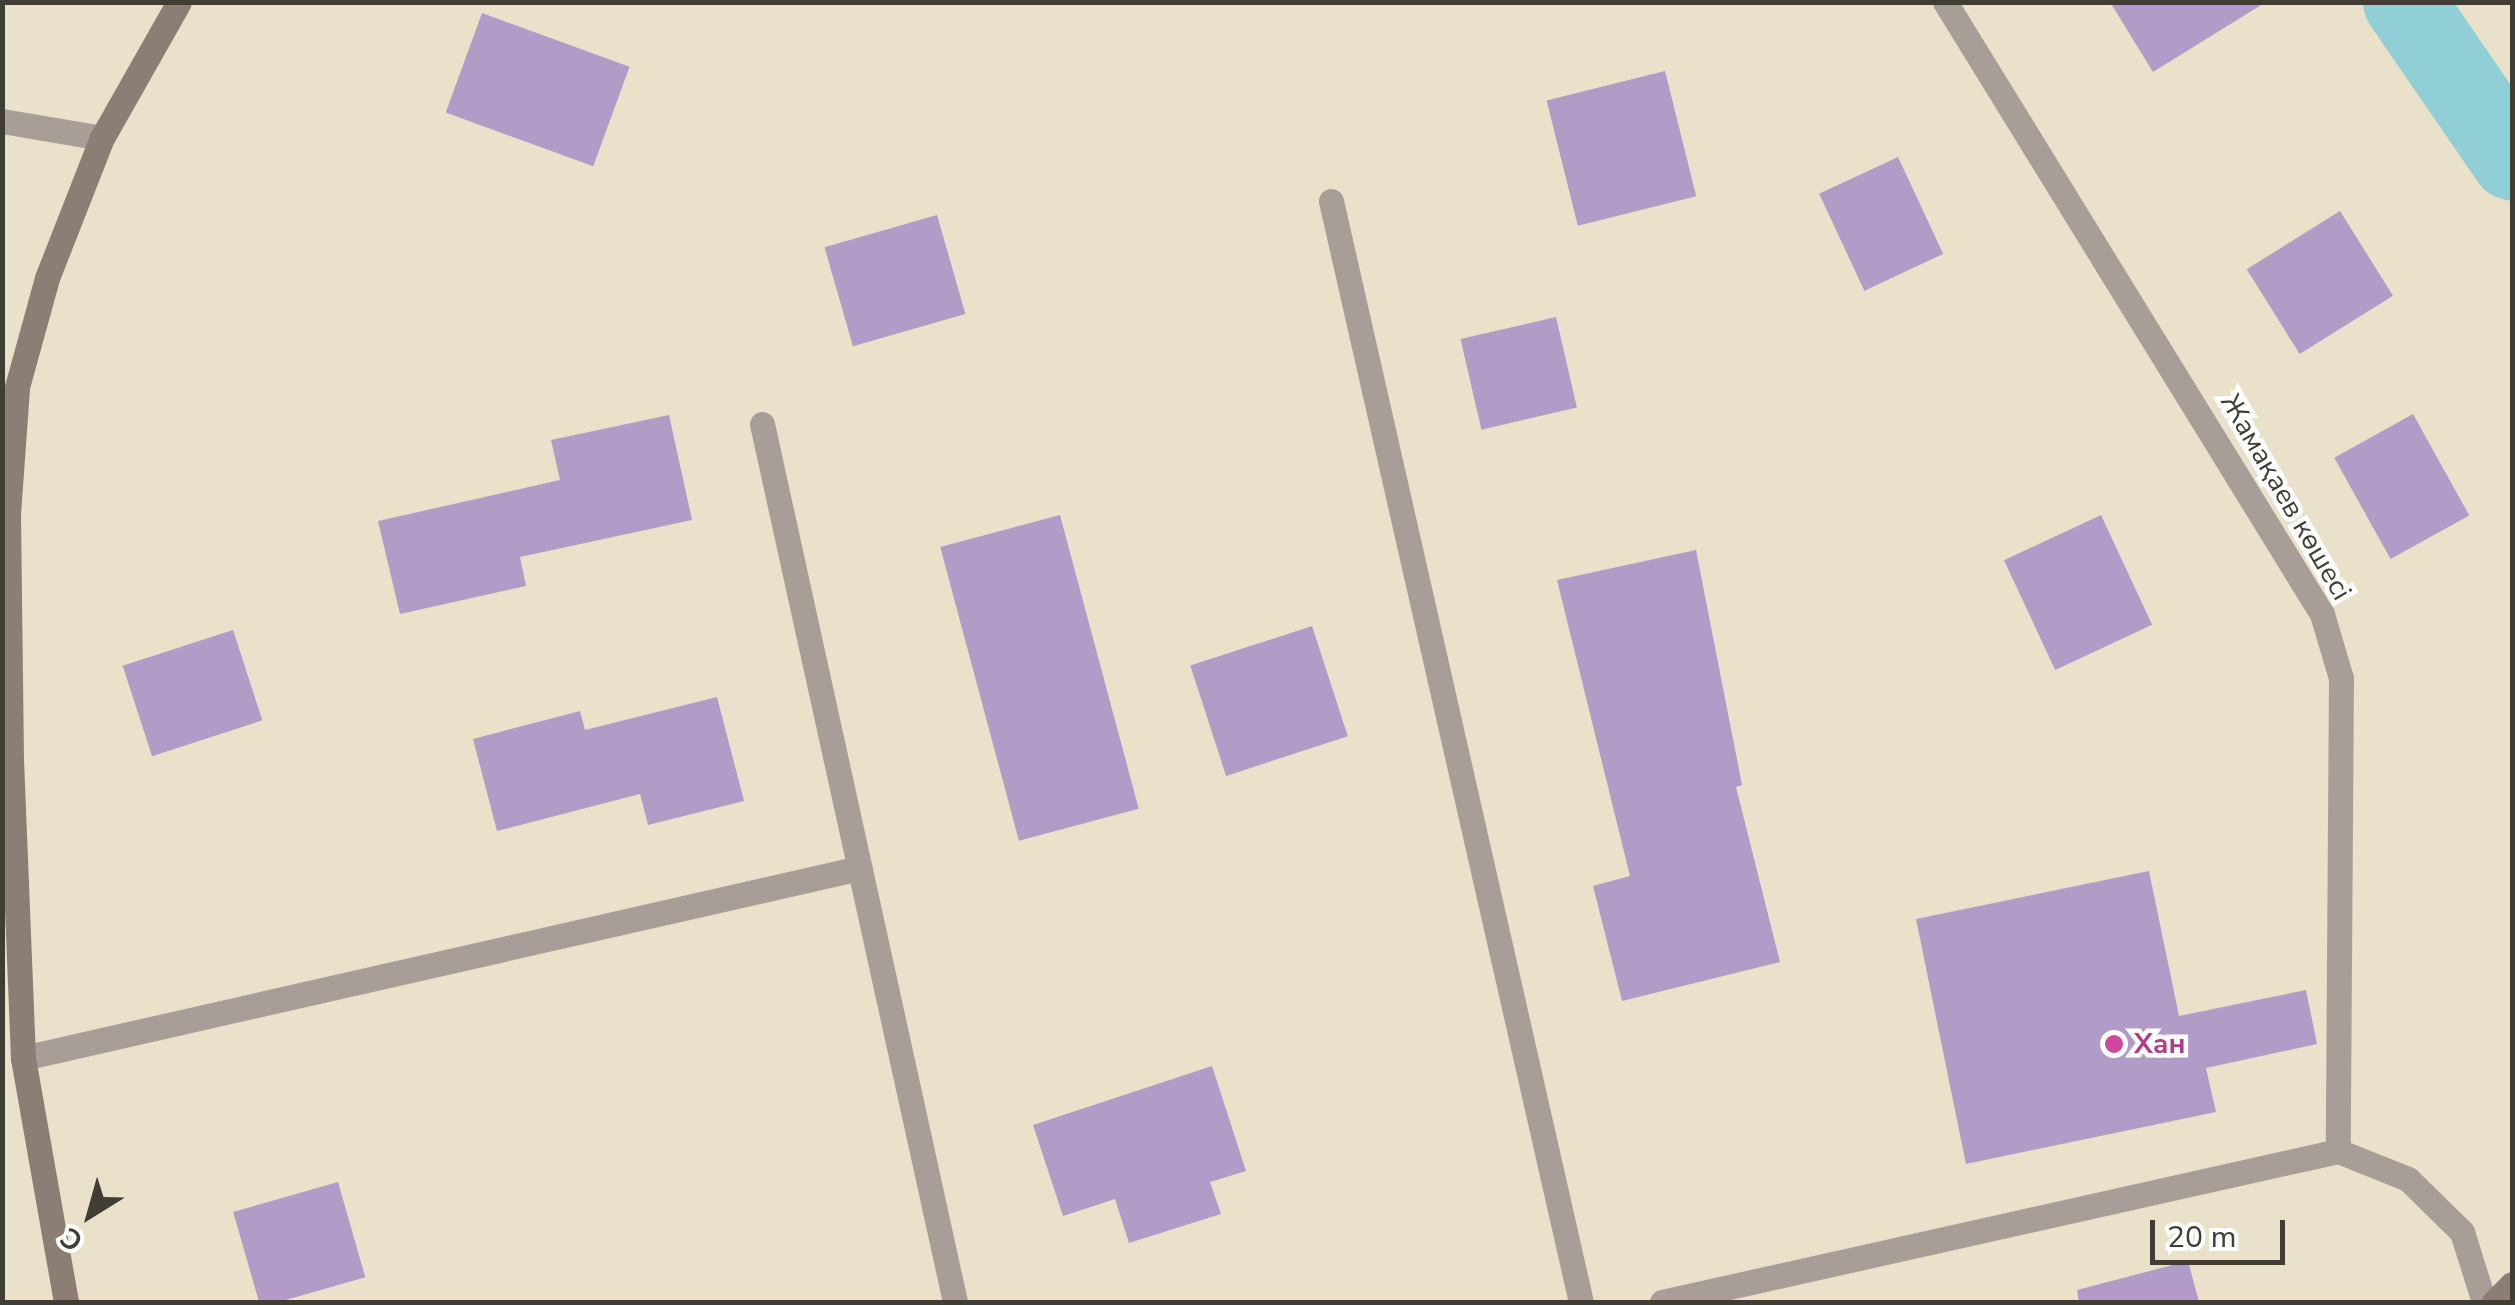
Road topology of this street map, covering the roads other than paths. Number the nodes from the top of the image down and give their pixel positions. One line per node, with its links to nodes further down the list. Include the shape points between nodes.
1 (179, 2): 4 (street)
2 (1944, 2): 9 (street, Жамақаев көшесі, via 2322,614 2341,678)
3 (2, 122): 4 (street)
4 (102, 138): 8 (street, via 47,278 17,387 10,684)
5 (1331, 201): 13 (street)
6 (762, 424): 7 (street)
7 (860, 868): 8 (street); 12 (street)
8 (23, 1058): 11 (street)
9 (2338, 1150): 14 (street); 15 (street, via 2408,1179 2462,1232)
10 (2512, 1284): 16 (street)
11 (66, 1302)
12 (955, 1302)
13 (1582, 1302)
14 (1662, 1302)
15 (2484, 1302)
16 (2494, 1302)

